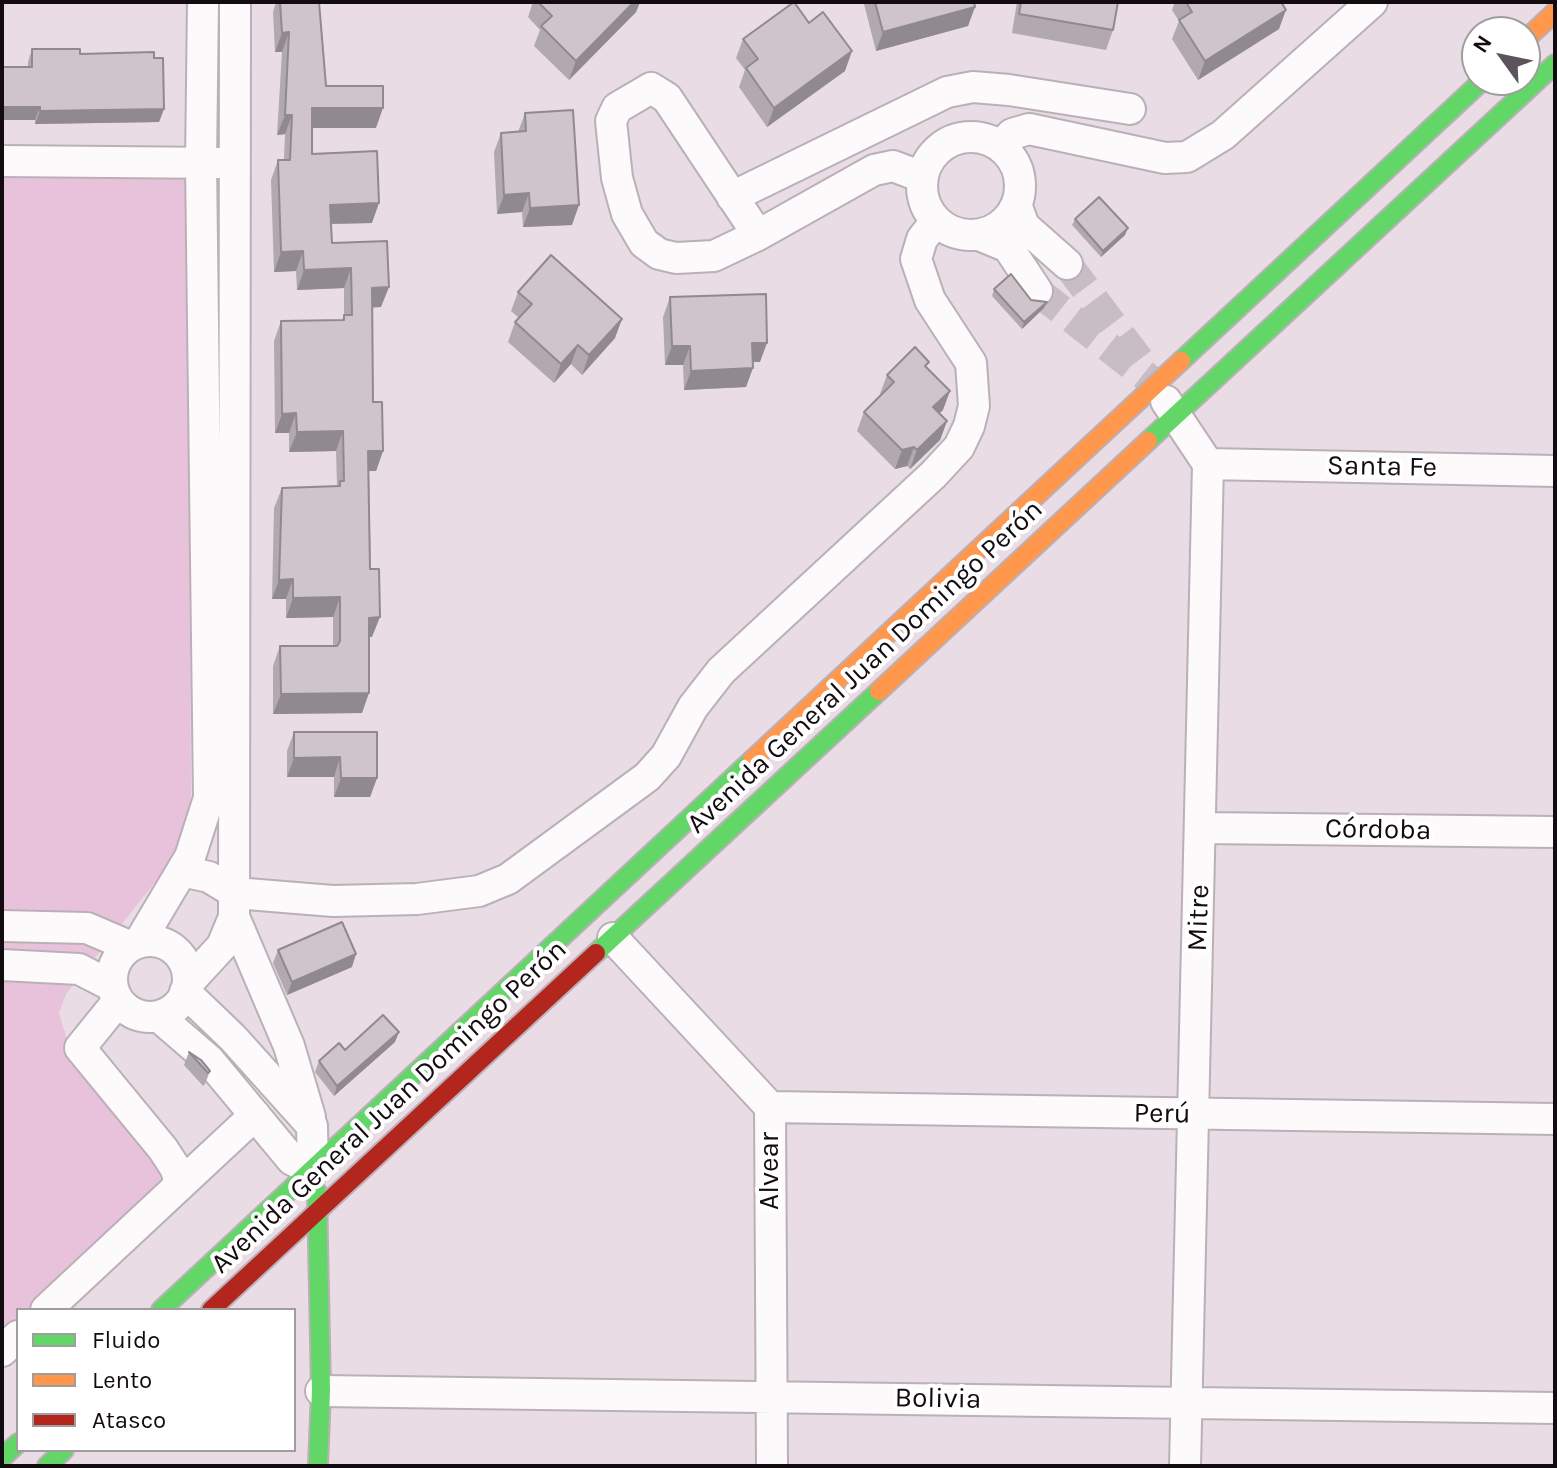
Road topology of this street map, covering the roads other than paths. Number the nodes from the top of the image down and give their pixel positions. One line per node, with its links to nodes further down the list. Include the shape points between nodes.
1 (203, 2): 11 (street)
2 (235, 2): 12 (street)
3 (1372, 2): 9 (street, via 1223,135 1187,157 1165,158 1029,129 1012,134)
4 (1555, 64): 22 (main road, Avenida General Juan Domingo Perón)
5 (947, 92): 7 (street, via 973,87 1009,90); 8 (street); 14 (street)
6 (1466, 96): 21 (main road, Avenida General Juan Domingo Perón)
7 (1130, 109)
8 (951, 140): 9 (street, via 977,137); 13 (street, via 937,150)
9 (1001, 146): 15 (street, via 1020,173)
10 (2, 161): 11 (street)
11 (201, 163): 12 (street); 27 (street, via 209,798)
12 (235, 163): 28 (street)
13 (922, 177): 16 (street, via 927,208); 17 (street, via 893,166 874,170)
14 (732, 197): 17 (street); 17 (street, via 667,98 651,88 617,108 611,121 617,178 627,214 644,243 676,258 714,256)
15 (1017, 207): 18 (street, via 1007,221); 19 (street, via 1024,226)
16 (936, 221): 18 (street, via 948,231); 28 (street, via 922,239 916,259 930,300 971,363 974,406 964,436 933,475 721,671 647,777 508,879 479,891 417,899)
17 (758, 235)
18 (979, 235): 20 (street, via 1008,247)
19 (1067, 264)
20 (1037, 291)
21 (1158, 386): 22 (street); 41 (main road, Avenida General Juan Domingo Perón)
22 (1176, 418): 23 (street); 30 (main road, Avenida General Juan Domingo Perón)
23 (1208, 464): 24 (street, Santa Fe); 25 (street, Mitre)
24 (1555, 471)
25 (1202, 828): 26 (street, Córdoba); 38 (street, Mitre)
26 (1555, 832)
27 (182, 871): 28 (street, via 209,877); 31 (street)
28 (235, 905): 33 (street, via 222,946); 40 (street, via 289,1046)
29 (2, 926): 31 (street, via 87,928)
30 (613, 938): 36 (street, Alvear); 43 (main road, Avenida General Juan Domingo Perón)
31 (134, 944): 33 (street, via 152,940 175,949 187,971); 34 (street, via 114,964)
32 (2, 965): 34 (street, via 79,969)
33 (187, 988): 35 (street, via 175,1007); 40 (street)
34 (115, 994): 35 (street, via 136,1015); 42 (street, via 80,1048 163,1149)
35 (158, 1016): 37 (street, via 209,1060)
36 (770, 1107): 38 (street, Perú); 48 (street, Alvear)
37 (255, 1115): 41 (street, via 292,1160); 42 (street)
38 (1193, 1115): 39 (street, Perú); 49 (street, Mitre)
39 (1555, 1119)
40 (312, 1126): 41 (street)
41 (313, 1170): 43 (main road); 45 (main road, Avenida General Juan Domingo Perón)
42 (180, 1185): 44 (street)
43 (320, 1207): 46 (main road, Avenida General Juan Domingo Perón); 47 (main road)
44 (48, 1308)
45 (163, 1308)
46 (213, 1308)
47 (321, 1391): 48 (street, Bolivia); 53 (main road)
48 (772, 1395): 49 (street, Bolivia); 54 (street, Alvear)
49 (1185, 1404): 50 (street, Bolivia); 55 (street, Mitre)
50 (1555, 1408)
51 (62, 1452): 52 (main road)
52 (47, 1466)
53 (318, 1466)
54 (772, 1466)
55 (1185, 1466)

